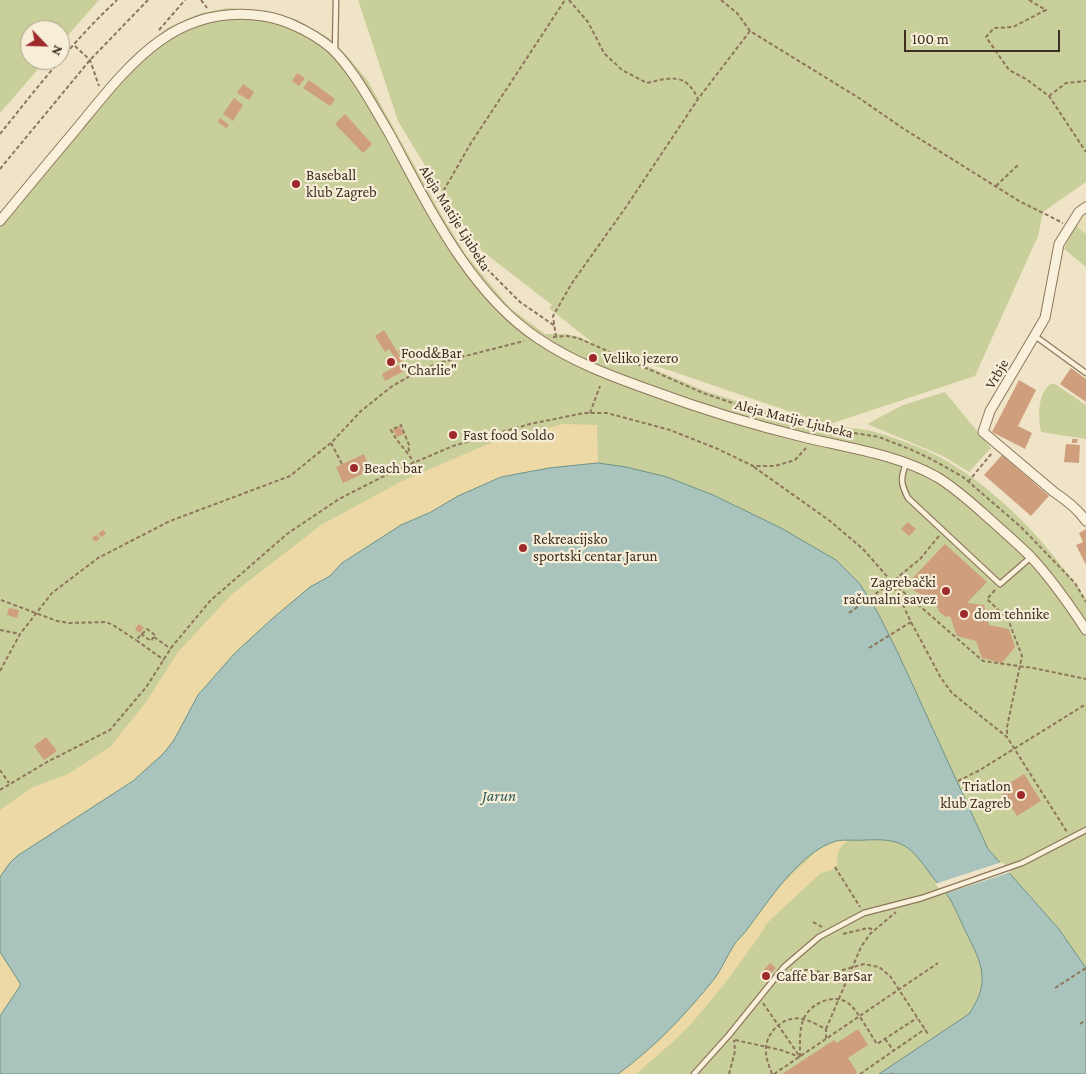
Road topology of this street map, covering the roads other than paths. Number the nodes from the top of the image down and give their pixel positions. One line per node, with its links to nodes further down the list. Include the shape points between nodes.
1 (336, 0): 2 (lane)
2 (335, 52): 4 (street, Aleja Matije Ljubeka, via 303,29 266,16 230,14 192,23 160,39 106,92); 7 (street, Aleja Matije Ljubeka, via 361,84 431,210 470,272 501,307 537,338 567,356 615,377 706,410)
3 (1086, 208): 5 (street, Vrbje, via 1079,212 1059,244 1046,318)
4 (0, 221)
5 (1035, 336): 6 (lane); 8 (street, Vrbje, via 990,411 983,432)
6 (1086, 373)
7 (906, 464): 9 (street, Aleja Matije Ljubeka, via 951,487); 9 (lane, via 902,485 908,498 1000,584)
8 (1086, 521)
9 (1031, 557): 10 (street, Aleja Matije Ljubeka)
10 (1086, 630)
11 (1086, 830): 12 (lane, via 1022,863 922,898 864,913 820,937 784,967)
12 (694, 1074)

